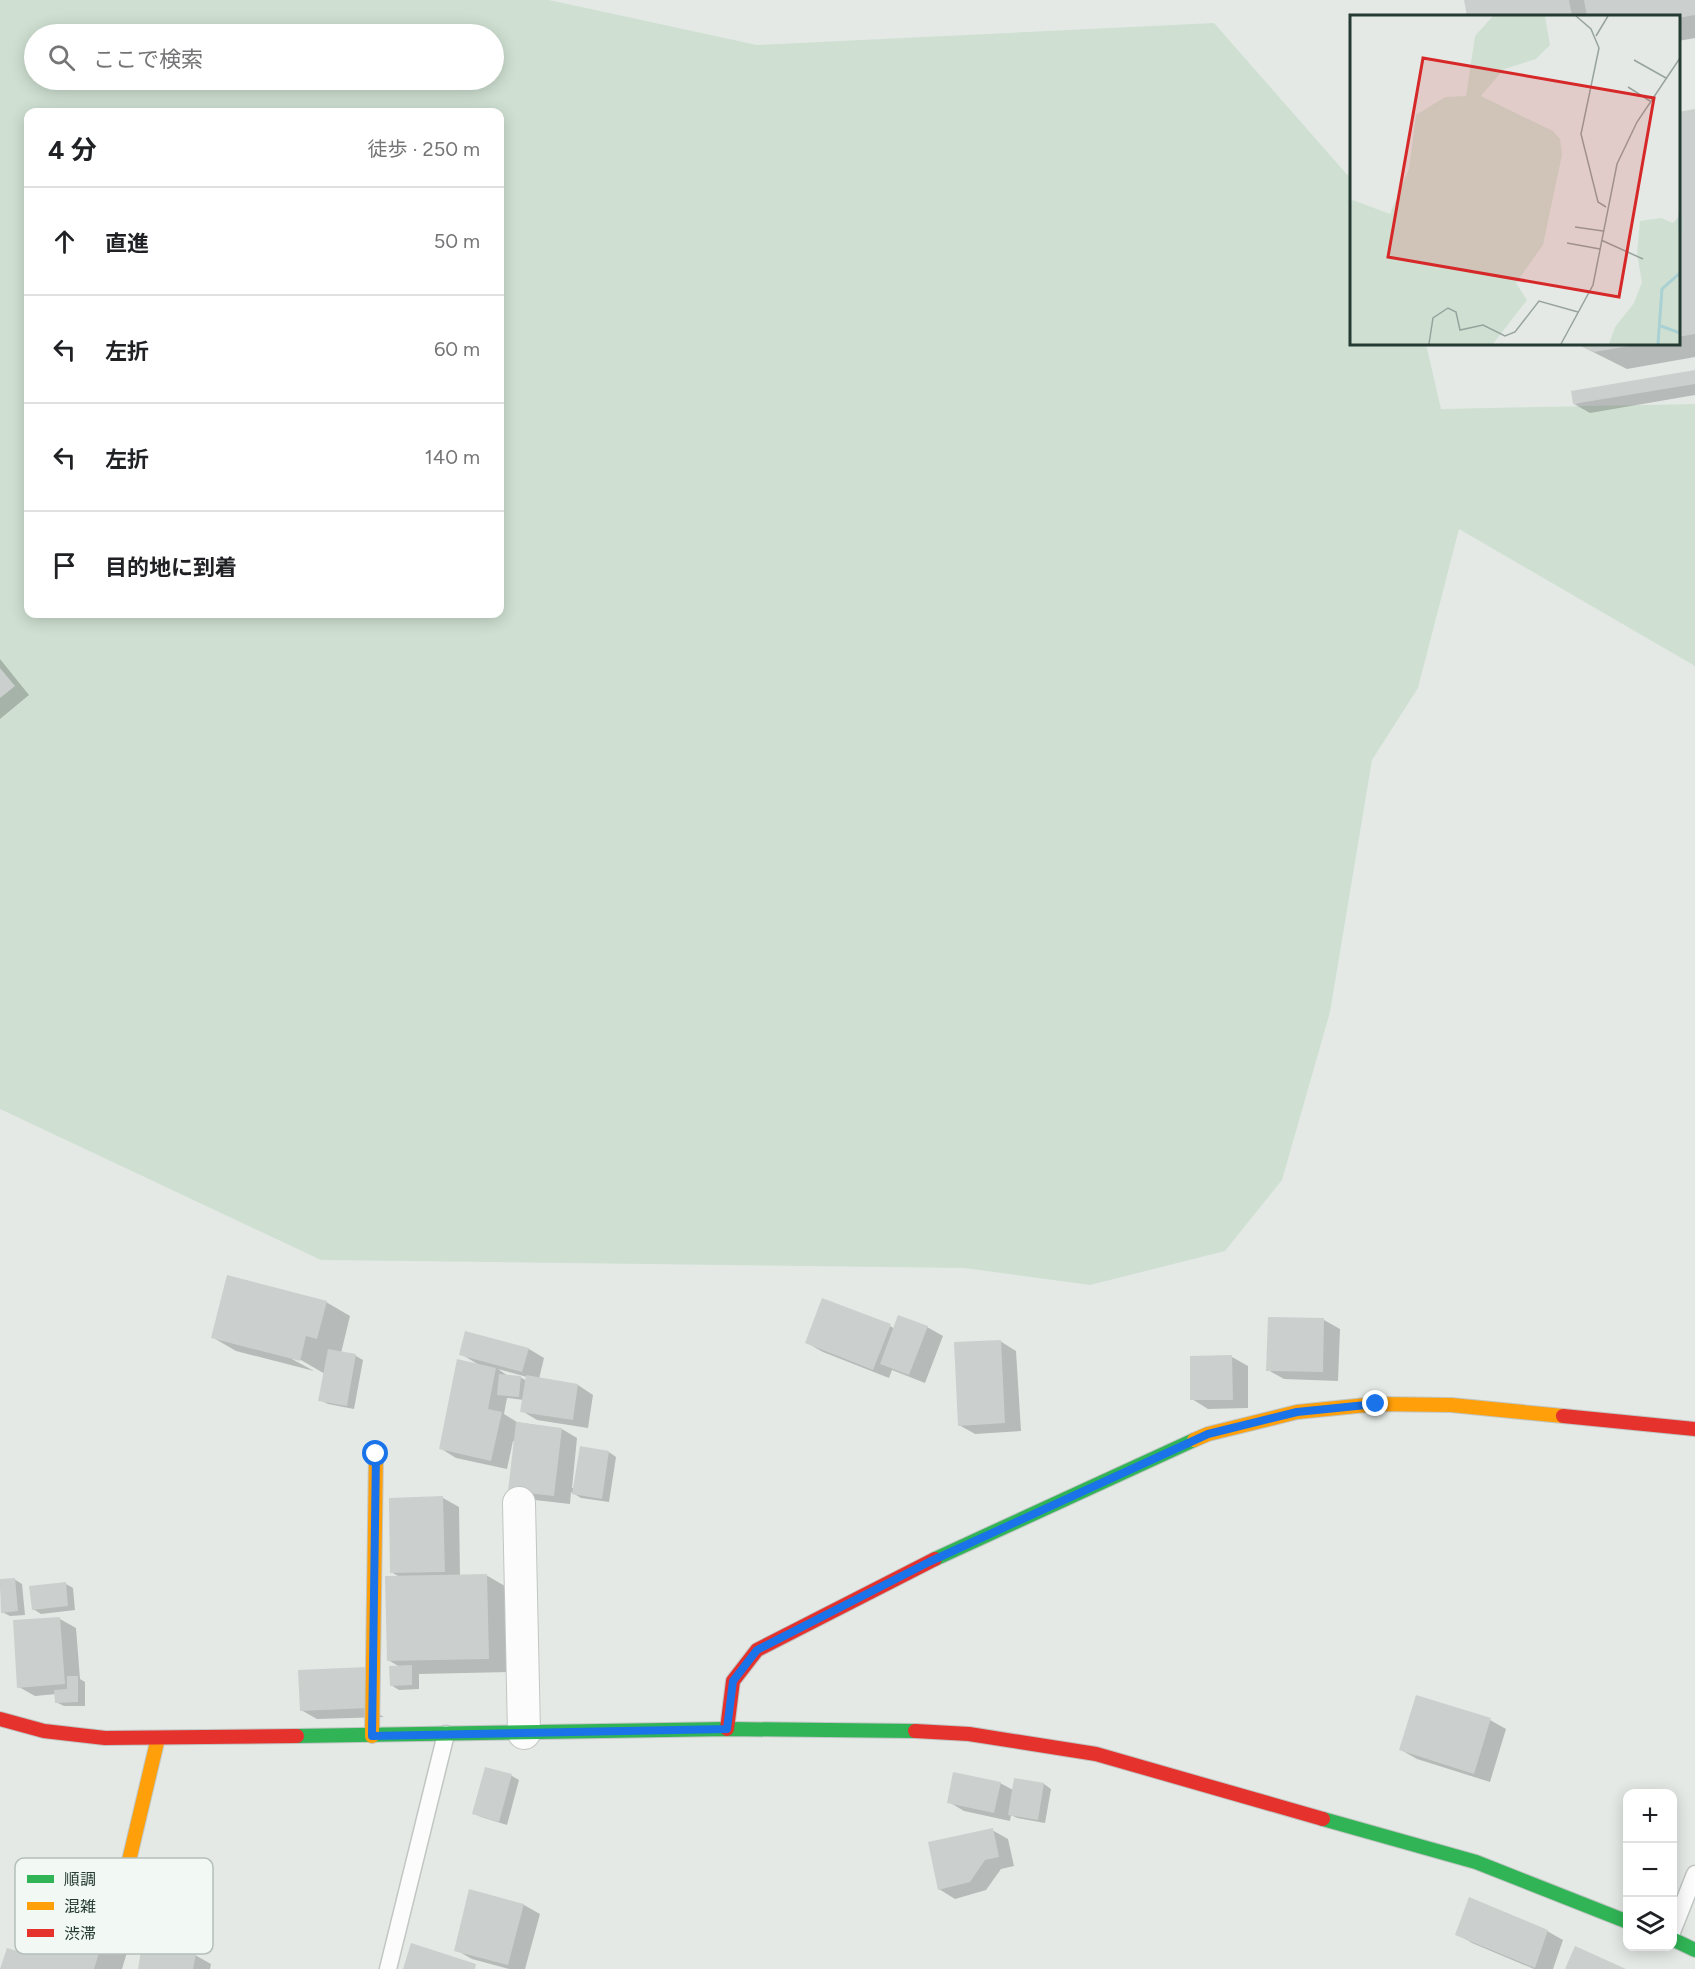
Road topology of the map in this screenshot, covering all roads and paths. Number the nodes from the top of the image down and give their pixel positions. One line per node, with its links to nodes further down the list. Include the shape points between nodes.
1 (1695, 1429): 5 (street, via 1451,1405 1376,1404 1297,1412 1208,1434 929,1562 757,1650 733,1681)
2 (376, 1454): 8 (street)
3 (519, 1503): 6 (street)
4 (0, 1719): 9 (street, via 65,1736)
5 (727, 1729): 6 (street); 13 (street, via 969,1734 1096,1754 1476,1862)
6 (524, 1733): 7 (street)
7 (446, 1734): 8 (street); 16 (lane)
8 (372, 1736): 9 (street)
9 (158, 1738): 10 (street)
10 (130, 1858)
11 (1695, 1874): 12 (lane)
12 (1677, 1919)
13 (1623, 1920)
14 (1677, 1941): 15 (street)
15 (1695, 1950)
16 (388, 1969)

